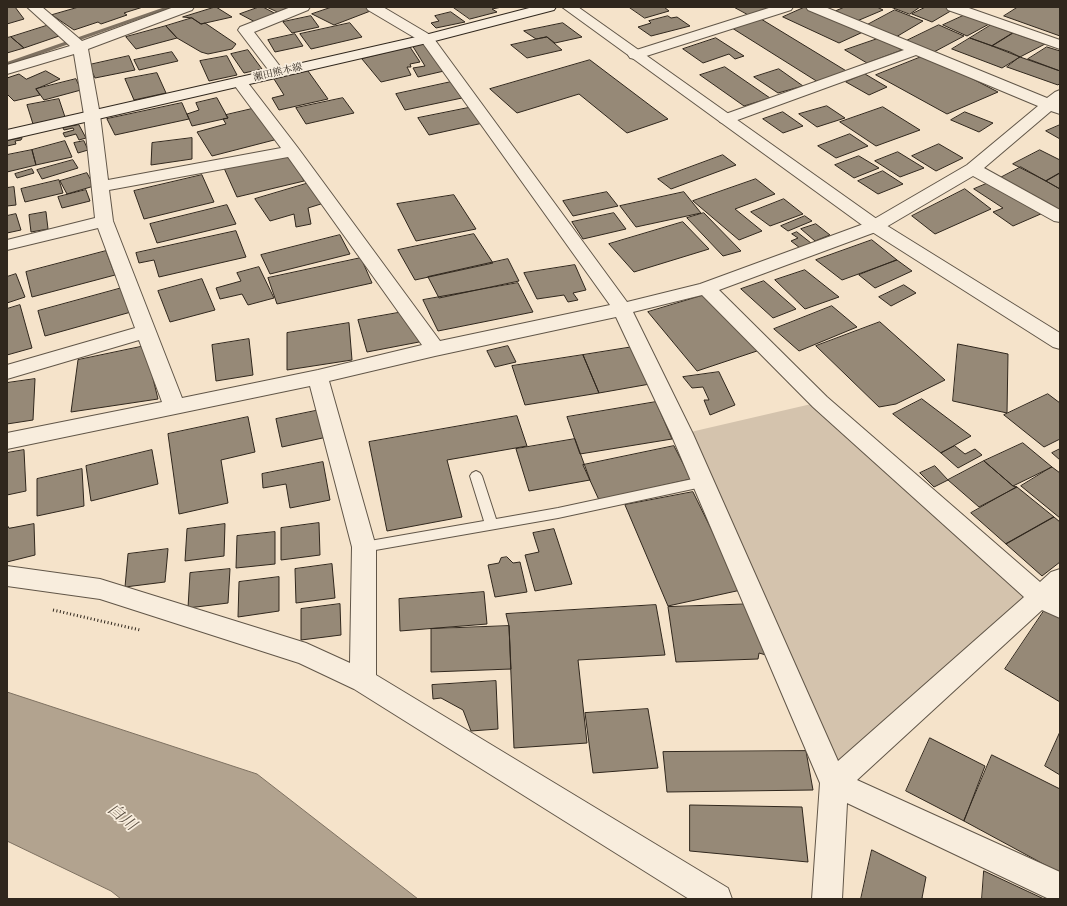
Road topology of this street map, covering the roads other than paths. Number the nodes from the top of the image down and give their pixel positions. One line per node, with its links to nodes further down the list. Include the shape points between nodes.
1 (34, 7): 12 (street)
2 (187, 7): 12 (street)
3 (303, 7): 16 (street, via 245,30)
4 (373, 7): 10 (street)
5 (549, 7): 10 (street, 瀬田熊本線)
6 (569, 7): 14 (street)
7 (786, 7): 14 (street)
8 (813, 7): 13 (street)
9 (954, 7): 11 (street)
10 (427, 38): 16 (street, 瀬田熊本線); 30 (street)
11 (1060, 45)
12 (80, 47): 15 (street); 19 (street)
13 (916, 50): 18 (street); 20 (street)
14 (635, 54): 20 (street)
15 (7, 70)
16 (278, 73): 17 (street, 瀬田熊本線)
17 (240, 82): 19 (street, 瀬田熊本線); 22 (street)
18 (1056, 103): 23 (street)
19 (92, 115): 21 (street, 瀬田熊本線); 24 (street)
20 (726, 119): 27 (street)
21 (7, 135)
22 (292, 151): 24 (street); 33 (street)
23 (973, 169): 25 (street); 27 (street)
24 (100, 187): 26 (street)
25 (1060, 217)
26 (104, 221): 28 (street); 31 (street)
27 (875, 226): 29 (street); 32 (street)
28 (7, 245)
29 (706, 288): 30 (street); 44 (street, via 820,402)
30 (622, 309): 33 (street); 39 (street)
31 (146, 330): 34 (street); 36 (street)
32 (1060, 342)
33 (435, 349): 35 (street)
34 (7, 372)
35 (318, 376): 36 (street); 41 (street)
36 (175, 407): 37 (street)
37 (7, 441)
38 (476, 476): 40 (lane)
39 (702, 482): 40 (lane); 46 (street)
40 (492, 525): 41 (lane)
41 (364, 547): 45 (street)
42 (7, 576): 45 (street, via 100,589 306,654)
43 (1060, 579): 44 (street)
44 (1050, 603): 46 (street)
45 (363, 681): 48 (street)
46 (834, 783): 47 (street); 49 (street)
47 (1060, 888)
48 (717, 899)
49 (827, 899)

